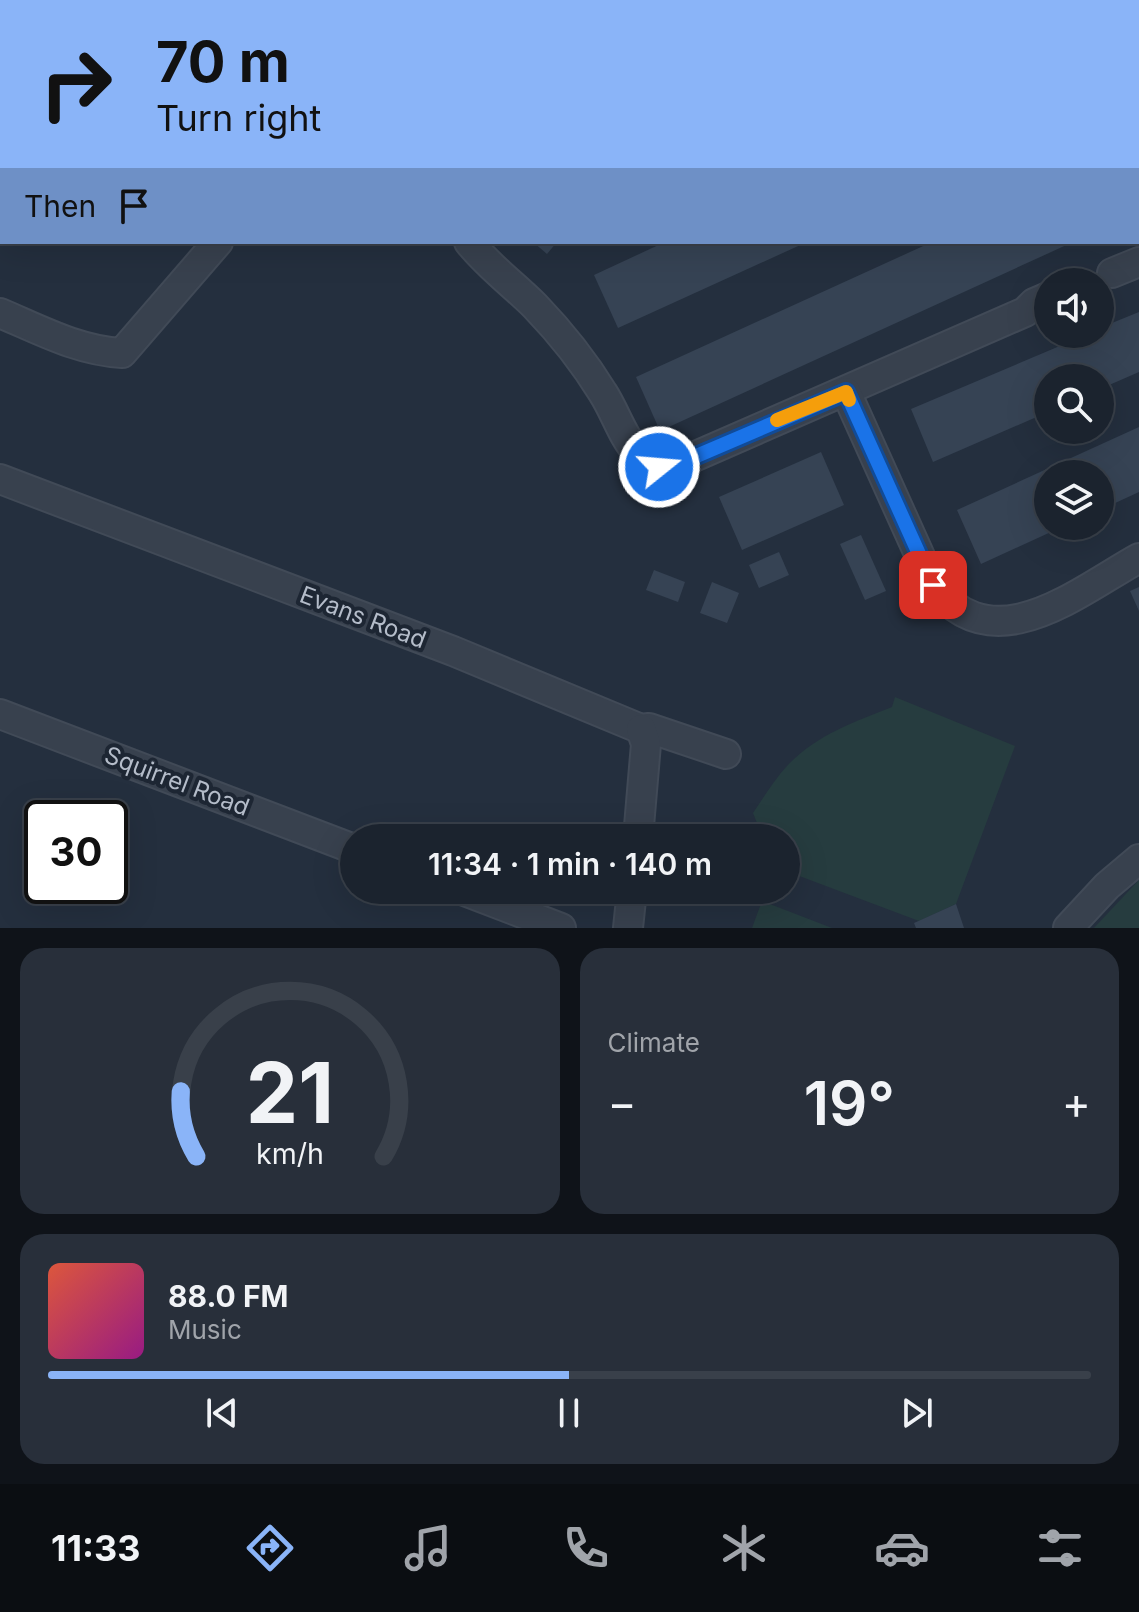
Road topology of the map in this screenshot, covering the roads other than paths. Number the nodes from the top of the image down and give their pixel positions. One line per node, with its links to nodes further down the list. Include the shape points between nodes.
1 (216, 244): 6 (street, via 122,353 75,345)
2 (471, 244): 7 (street, via 569,344 646,462 673,466)
3 (1139, 262): 4 (street)
4 (1114, 272)
5 (1034, 303): 7 (street, via 1025,312)
6 (0, 313)
7 (846, 392): 9 (street, via 933,585 962,611 1004,622 1039,615)
8 (0, 479): 11 (street, Evans Road, via 453,651)
9 (1139, 558)
10 (0, 714): 14 (street, Squirrel Road)
11 (641, 729): 12 (street, Evans Road); 13 (street, via 646,744)
12 (726, 754)
13 (639, 824)
14 (340, 844)
15 (1139, 859): 20 (street)
16 (498, 904): 18 (street)
17 (631, 904): 19 (street)
18 (561, 928)
19 (628, 928)
20 (1068, 928)

